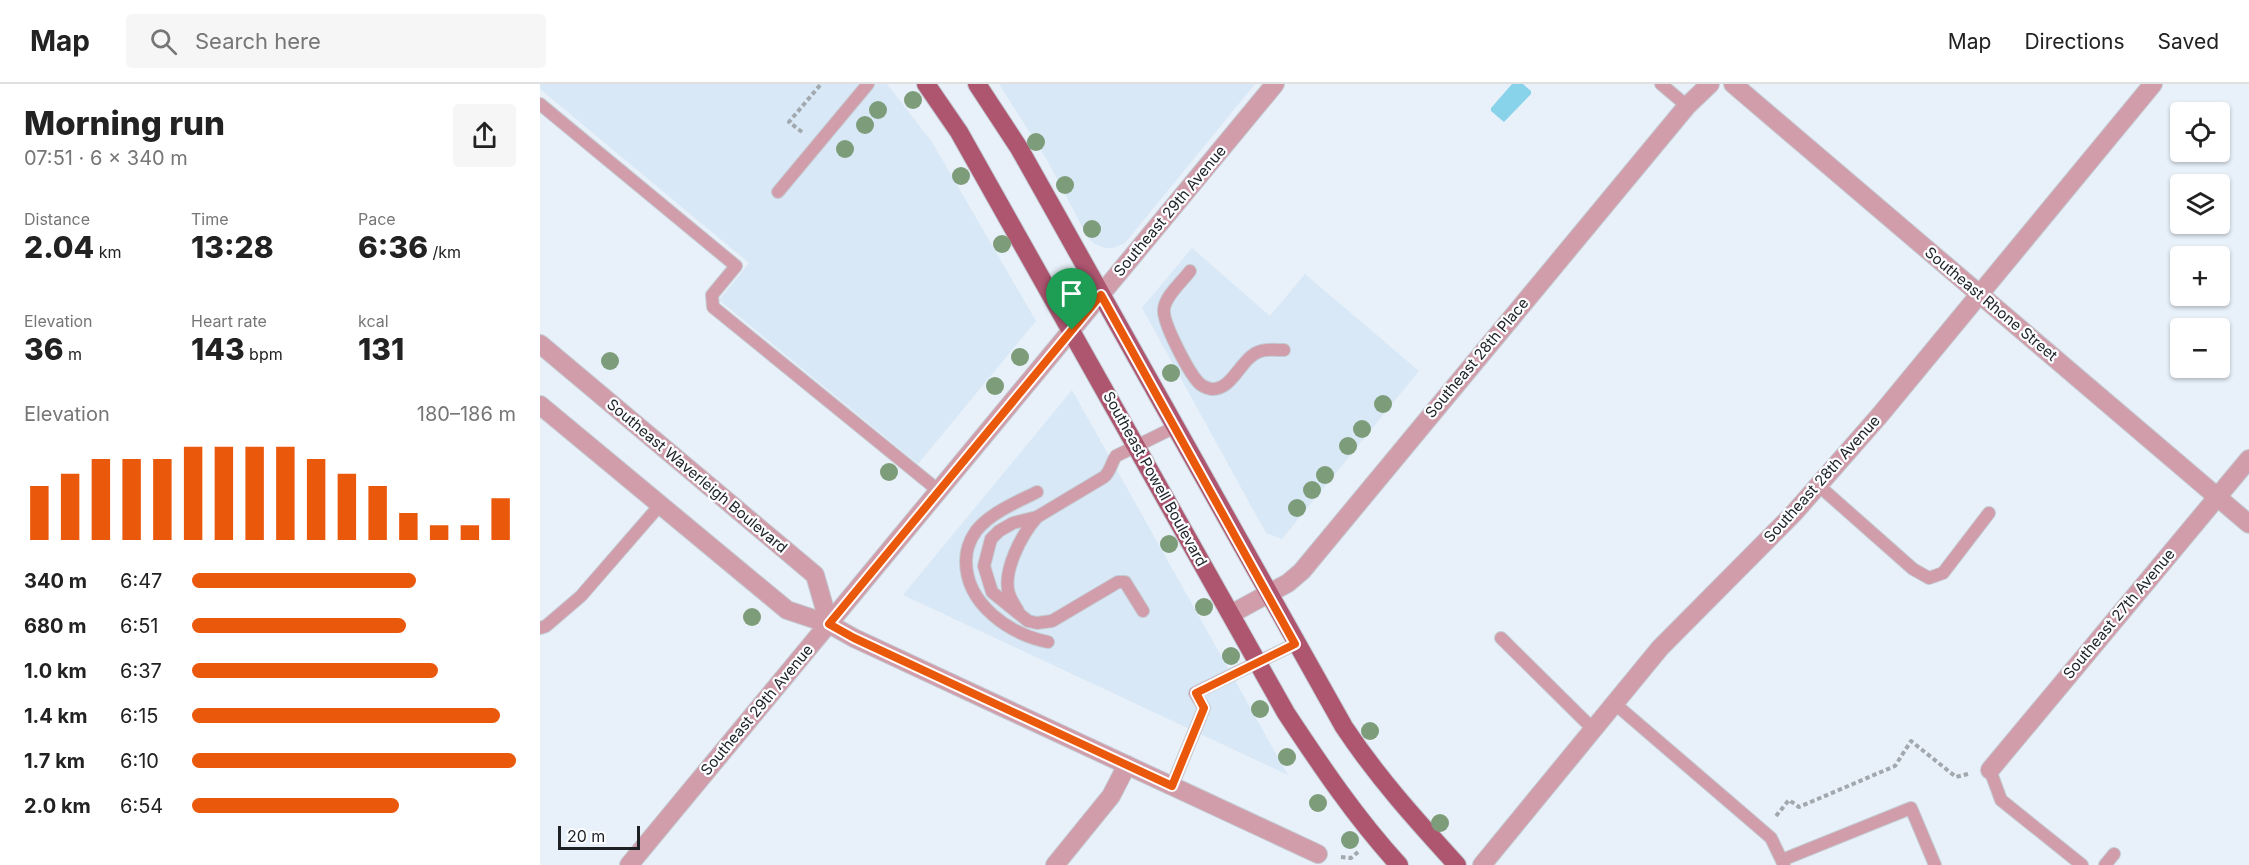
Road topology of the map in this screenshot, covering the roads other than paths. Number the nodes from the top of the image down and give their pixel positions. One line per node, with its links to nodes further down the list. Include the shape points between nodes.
1 (868, 84): 11 (lane)
2 (926, 84): 15 (main road, Southeast Powell Boulevard, via 959,132)
3 (978, 84): 14 (main road)
4 (1275, 84): 14 (street, Southeast 29th Avenue)
5 (1661, 84): 10 (lane)
6 (1710, 84): 10 (street, Southeast 28th Place)
7 (1733, 84): 13 (street, Southeast Rhone Street)
8 (2152, 84): 13 (street, Southeast 28th Avenue)
9 (540, 104): 23 (lane, via 736,266 712,296 712,307)
10 (1687, 106): 30 (street, Southeast 28th Place, via 1302,571)
11 (778, 192)
12 (1190, 271): 17 (lane, via 1164,307 1164,319 1199,384 1209,389 1224,386 1260,351)
13 (1979, 294): 22 (street, Southeast 28th Avenue); 25 (street, Southeast Rhone Street)
14 (1101, 295): 15 (street, Southeast 29th Avenue); 19 (main road)
15 (1072, 330): 20 (main road, Southeast Powell Boulevard); 23 (street, Southeast 29th Avenue)
16 (540, 344): 34 (street, Southeast Waverleigh Boulevard, via 815,575)
17 (1284, 350)
18 (540, 405): 26 (street)
19 (1175, 427): 20 (lane); 30 (main road)
20 (1136, 446): 28 (lane, via 1116,456 1104,477); 32 (main road, Southeast Powell Boulevard)
21 (2249, 459): 25 (street, Southeast 27th Avenue)
22 (1818, 486): 27 (lane, via 1913,569 1929,578 1943,573); 40 (street, Southeast 28th Avenue, via 1660,648)
23 (939, 491): 34 (street, Southeast 29th Avenue)
24 (1037, 492): 37 (lane, via 983,523 966,549 966,566 969,587 981,604 1025,636)
25 (2217, 497): 29 (street, Southeast Rhone Street); 43 (street, Southeast 27th Avenue)
26 (660, 505): 34 (street, via 787,610); 35 (lane, via 581,596)
27 (1989, 513)
28 (1037, 517): 33 (lane, via 1021,538 1011,563 1009,592); 33 (lane, via 999,531 991,539 985,559 992,592)
29 (2249, 524)
30 (1267, 594): 32 (street, Southeast 28th Place); 38 (main road)
31 (1143, 611): 33 (lane, via 1125,582 1118,582 1052,621 1037,623)
32 (1231, 614): 39 (main road, Southeast Powell Boulevard)
33 (1019, 615)
34 (829, 624): 42 (street); 48 (street, Southeast 29th Avenue)
35 (540, 628)
36 (1501, 638): 41 (lane)
37 (1048, 642)
38 (1295, 644): 39 (lane); 51 (main road, via 1368,764)
39 (1257, 662): 44 (lane, via 1196,693 1204,708); 50 (main road, Southeast Powell Boulevard, via 1332,783)
40 (1614, 703): 41 (street, Southeast 28th Avenue); 47 (lane, via 1764,831)
41 (1593, 729): 52 (street, Southeast 28th Avenue)
42 (1127, 765): 44 (street); 49 (street, via 1111,796)
43 (1990, 770): 54 (lane, via 2001,800)
44 (1172, 786): 45 (street)
45 (1318, 854)
46 (2115, 854): 55 (lane)
47 (1783, 863): 53 (lane, via 1911,808)
48 (629, 865)
49 (1055, 865)
50 (1399, 865)
51 (1457, 865)
52 (1482, 865)
53 (1935, 865)
54 (2082, 865)
55 (2105, 865)

